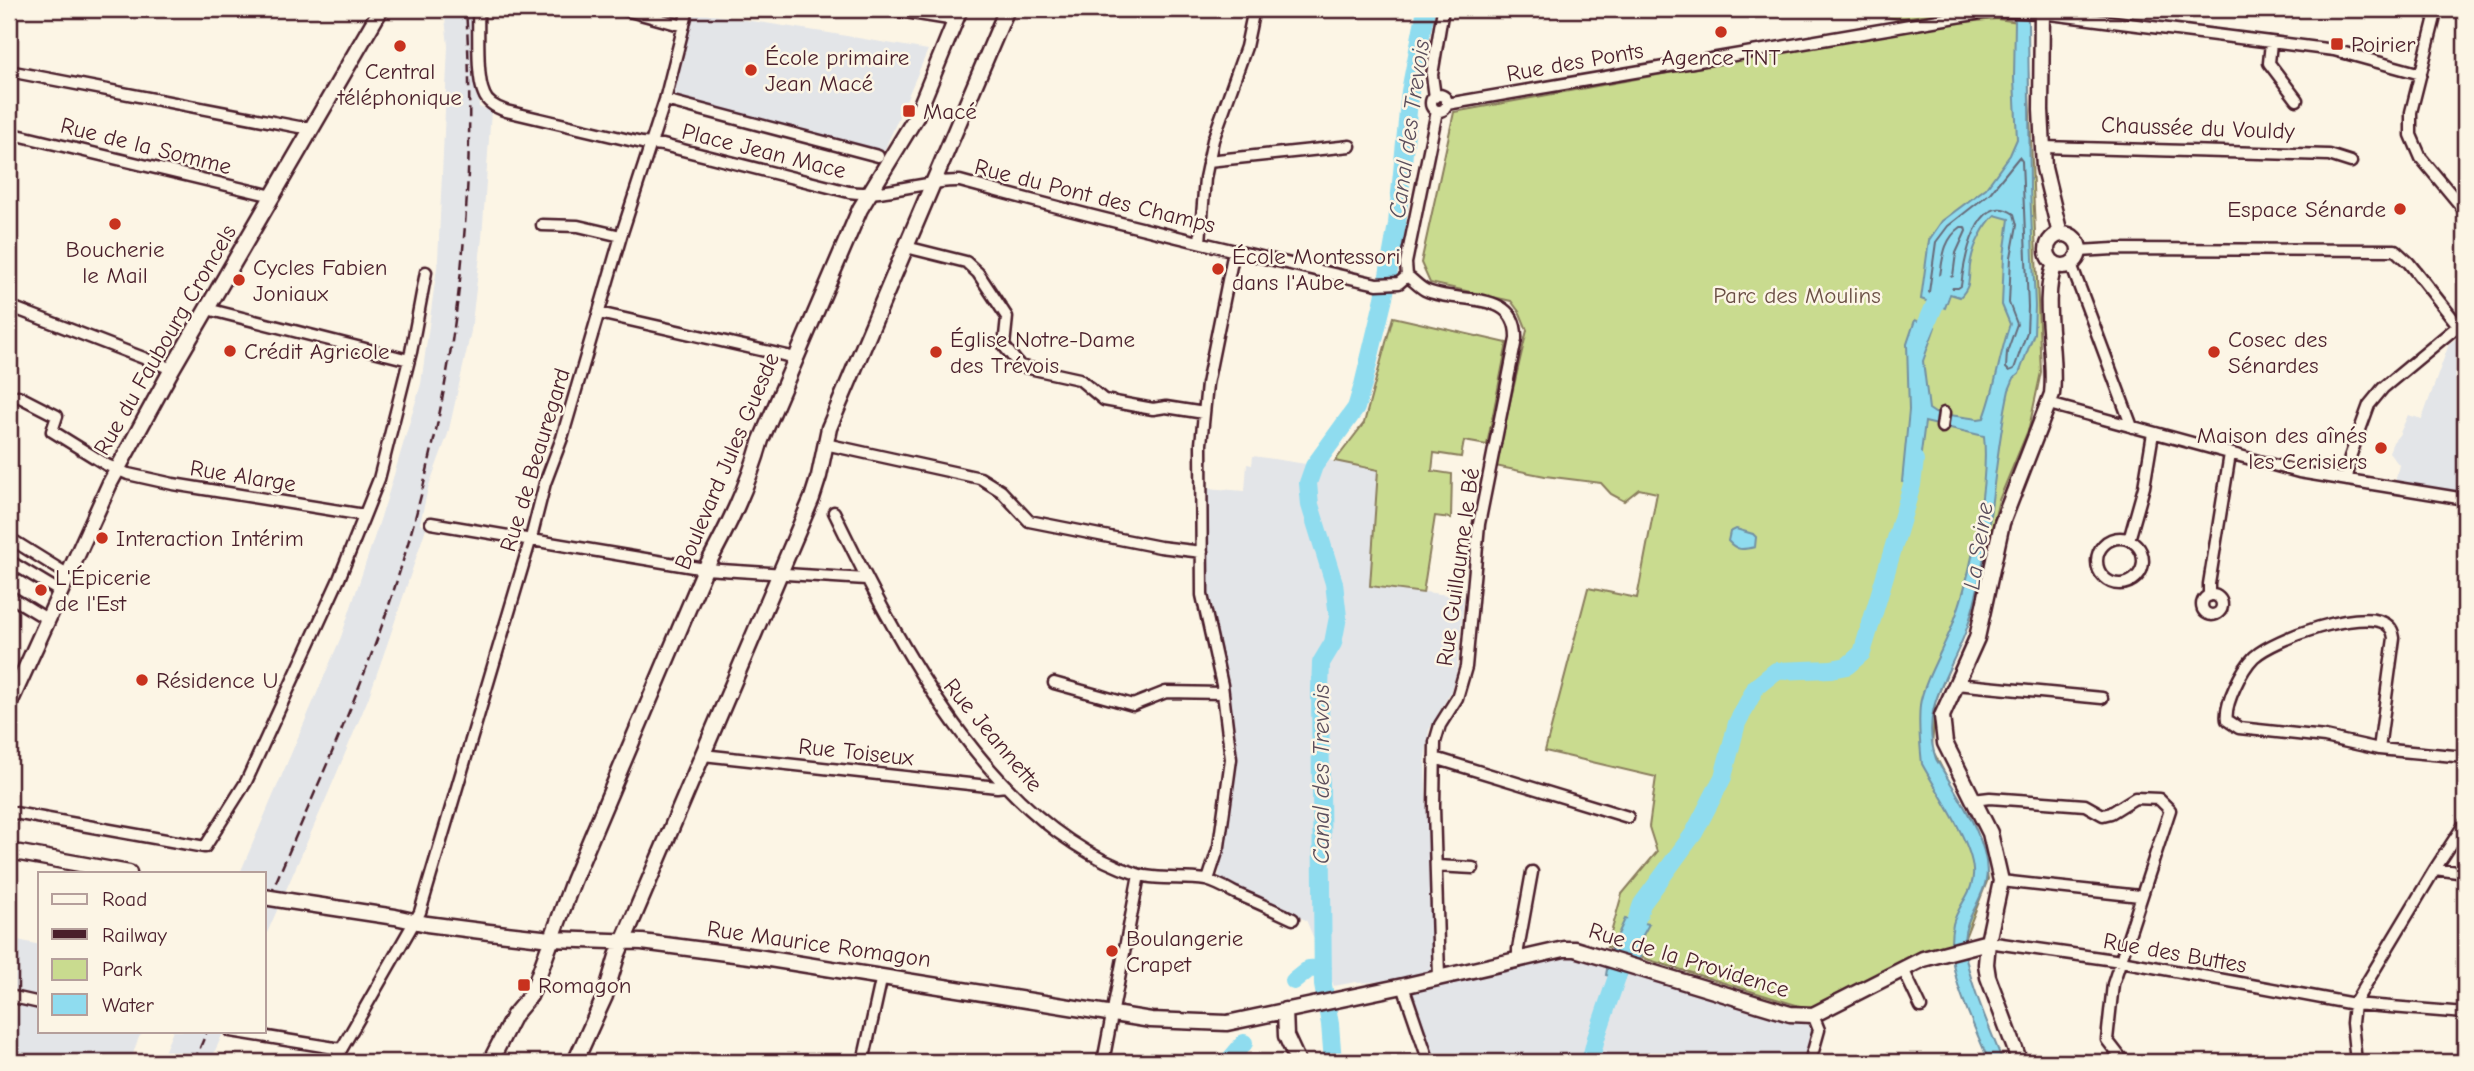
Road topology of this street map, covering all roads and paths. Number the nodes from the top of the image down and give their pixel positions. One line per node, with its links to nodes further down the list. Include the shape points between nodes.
1 (381, 9): 21 (street, Rue du Faubourg Croncels)
2 (478, 9): 23 (street, Place Jean Mace, via 481,80 484,96 494,106)
3 (622, 9): 12 (street)
4 (688, 9): 12 (street, Rue de Beauregard)
5 (887, 9): 11 (street)
6 (1007, 9): 29 (street)
7 (1254, 9): 27 (street)
8 (1443, 9): 16 (street, via 1432,75)
9 (2437, 11): 15 (street)
10 (2037, 12): 13 (street, Rue des Ponts); 19 (street, Rue des Ponts, via 2000,11); 25 (street)
11 (958, 15): 30 (street, Boulevard Jules Guesde, via 916,117)
12 (684, 26): 17 (street, Rue de Beauregard)
13 (2271, 42): 15 (street, Rue des Ponts, via 2334,50); 18 (street, via 2269,63)
14 (9, 71): 21 (street)
15 (2421, 74): 32 (street, via 2411,112 2411,135 2421,158)
16 (1435, 97): 19 (street, via 1442,96); 20 (street, via 1432,106)
17 (665, 100): 23 (street, Rue de Beauregard); 26 (street, Place Jean Mace)
18 (2297, 100)
19 (1447, 104): 20 (street)
20 (1437, 111): 43 (street)
21 (314, 127): 31 (street, Rue du Faubourg Croncels)
22 (9, 132): 31 (street, Rue de la Somme)
23 (651, 143): 30 (street, Place Jean Mace); 35 (street, Rue de Beauregard)
24 (1350, 146): 27 (street)
25 (2043, 146): 28 (street, Chaussée du Vouldy, via 2329,155); 34 (street)
26 (878, 156)
27 (1208, 161): 36 (street)
28 (2351, 162)
29 (934, 181): 30 (street, Rue du Pont des Champs); 36 (street, Rue du Pont des Champs, via 960,181); 37 (street)
30 (868, 194): 48 (street, Boulevard Jules Guesde)
31 (273, 195): 45 (street, Rue du Faubourg Croncels)
32 (2465, 211)
33 (542, 225): 35 (street, via 578,226)
34 (2060, 234): 39 (street, via 2073,238); 40 (street, via 2048,244 2049,259)
35 (621, 236): 46 (street, Rue de Beauregard)
36 (1200, 242): 38 (street, Rue du Pont des Champs)
37 (906, 247): 53 (street, via 966,262 978,273 1007,317 1004,346 1020,366 1079,379 1104,400); 58 (street)
38 (1234, 251): 43 (street, Rue du Pont des Champs, via 1377,284); 53 (street)
39 (2079, 251): 41 (street); 47 (street, via 2395,250)
40 (2055, 264): 41 (street); 52 (street, via 2048,286 2054,375)
41 (2071, 264): 56 (street)
42 (426, 272): 49 (street)
43 (1403, 279): 87 (street, Rue Guillaume le Bé, via 1425,290 1500,305 1516,326 1479,524 1466,667 1457,698 1440,725)
44 (9, 306): 50 (street)
45 (207, 310): 49 (street); 50 (street, Rue du Faubourg Croncels)
46 (599, 313): 48 (street); 67 (street, Rue de Beauregard)
47 (2462, 322): 61 (street, via 2383,388 2370,405 2350,457)
48 (796, 358): 71 (street, Boulevard Jules Guesde, via 728,527)
49 (409, 360): 64 (street, via 379,479)
50 (172, 369): 60 (street, Rue du Faubourg Croncels)
51 (18, 396): 60 (street, Rue Alarge, via 57,416 52,431)
52 (2049, 404): 56 (street); 80 (street, via 2002,523 1980,625)
53 (1204, 413): 69 (street)
54 (1944, 413): 55 (street)
55 (1942, 426)
56 (2132, 427): 57 (street)
57 (2152, 433): 59 (street); 68 (street, via 2144,487)
58 (825, 444): 69 (street, via 980,478 1001,491 1029,520); 72 (street, via 815,491)
59 (2230, 454): 61 (street); 77 (street)
60 (117, 470): 64 (street, Rue Alarge, via 173,484); 73 (street, Rue du Faubourg Croncels)
61 (2347, 480): 62 (street)
62 (2465, 499)
63 (834, 512): 74 (street, Rue Jeannette)
64 (364, 515): 90 (street, via 246,782 205,847)
65 (431, 523): 67 (street)
66 (9, 538): 73 (street)
67 (531, 538): 71 (street); 106 (street, Rue de Beauregard)
68 (2129, 540): 68 (street, via 2143,556 2141,570 2125,584 2110,582 2097,563 2101,548 2113,539)
69 (1202, 552): 81 (street, via 1202,595)
70 (9, 561): 75 (street)
71 (705, 569): 72 (street); 107 (street, Boulevard Jules Guesde)
72 (781, 573): 74 (street); 85 (street)
73 (67, 574): 75 (street, Rue du Faubourg Croncels)
74 (866, 579): 88 (street, Rue Jeannette, via 924,682)
75 (59, 591): 78 (street, Rue du Faubourg Croncels)
76 (9, 596): 78 (street)
77 (2209, 596)
78 (47, 619): 83 (street, Rue du Faubourg Croncels)
79 (1054, 683): 81 (street, via 1133,705 1166,692)
80 (1956, 684): 82 (street); 89 (street, via 1942,716 1942,729 1950,757)
81 (1223, 692): 101 (street, via 1231,758 1219,846)
82 (2102, 698)
83 (9, 705)
84 (2379, 749): 84 (street, via 2325,737 2239,728 2225,713 2242,671 2266,649 2325,625 2359,619 2384,623 2394,638); 86 (street)
85 (703, 755): 88 (street, Rue Toiseux); 108 (street)
86 (2465, 757)
87 (1435, 758): 91 (street); 94 (street, Rue Guillaume le Bé)
88 (1006, 786): 100 (street, Rue Jeannette, via 1052,829)
89 (1973, 800): 102 (street, via 1990,833); 103 (street, via 2085,805 2102,815 2135,798 2159,799 2169,810)
90 (9, 812)
91 (1628, 817)
92 (2465, 823): 96 (street)
93 (9, 851): 97 (street)
94 (1436, 866): 95 (street); 114 (street, Rue Guillaume le Bé)
95 (1473, 868)
96 (2435, 869): 99 (street); 119 (street)
97 (124, 872)
98 (1532, 872): 110 (street)
99 (2465, 873)
100 (1139, 875): 101 (street, Rue Jeannette); 122 (street)
101 (1208, 880): 105 (street)
102 (2001, 881): 103 (street); 109 (street)
103 (2140, 896): 111 (street)
104 (266, 897): 106 (street, Rue Maurice Romagon, bridge)
105 (1293, 919)
106 (415, 922): 107 (street, Rue Maurice Romagon); 126 (street, Rue de Beauregard)
107 (551, 939): 108 (street, Rue Maurice Romagon); 128 (street, Boulevard Jules Guesde, via 530,996 514,1015)
108 (624, 941): 113 (street, Rue Maurice Romagon); 129 (street)
109 (1989, 942): 111 (street, Rue des Buttes); 112 (street, via 1923,959); 135 (street, via 1987,977)
110 (1518, 959): 114 (street, Rue de la Providence); 124 (street, Rue de la Providence, via 1575,949 1790,1014)
111 (2120, 961): 119 (street, Rue des Buttes); 136 (street, via 2106,1040)
112 (1903, 969): 120 (street); 124 (street)
113 (882, 976): 122 (street, Rue Maurice Romagon); 130 (street)
114 (1439, 977): 115 (street, Rue de la Providence)
115 (1403, 986): 117 (street, Rue de la Providence); 133 (street)
116 (9, 996): 118 (street)
117 (1341, 997): 121 (street, Rue Maurice Romagon)
118 (38, 1003)
119 (2354, 1004): 123 (street, Rue des Buttes); 137 (street)
120 (1921, 1007)
121 (1284, 1010): 122 (street, Rue Maurice Romagon, via 1227,1023 1151,1020); 132 (street, via 1286,1036)
122 (1112, 1013): 131 (street)
123 (2465, 1013)
124 (1813, 1015): 134 (street, Rue de la Providence, via 1819,1030)
125 (237, 1032): 126 (street)
126 (341, 1049): 127 (street, Rue de Beauregard)
127 (334, 1062)
128 (490, 1062)
129 (575, 1062)
130 (863, 1062)
131 (1103, 1062)
132 (1298, 1062)
133 (1429, 1062)
134 (1810, 1062)
135 (2020, 1062)
136 (2123, 1062)
137 (2356, 1062)

